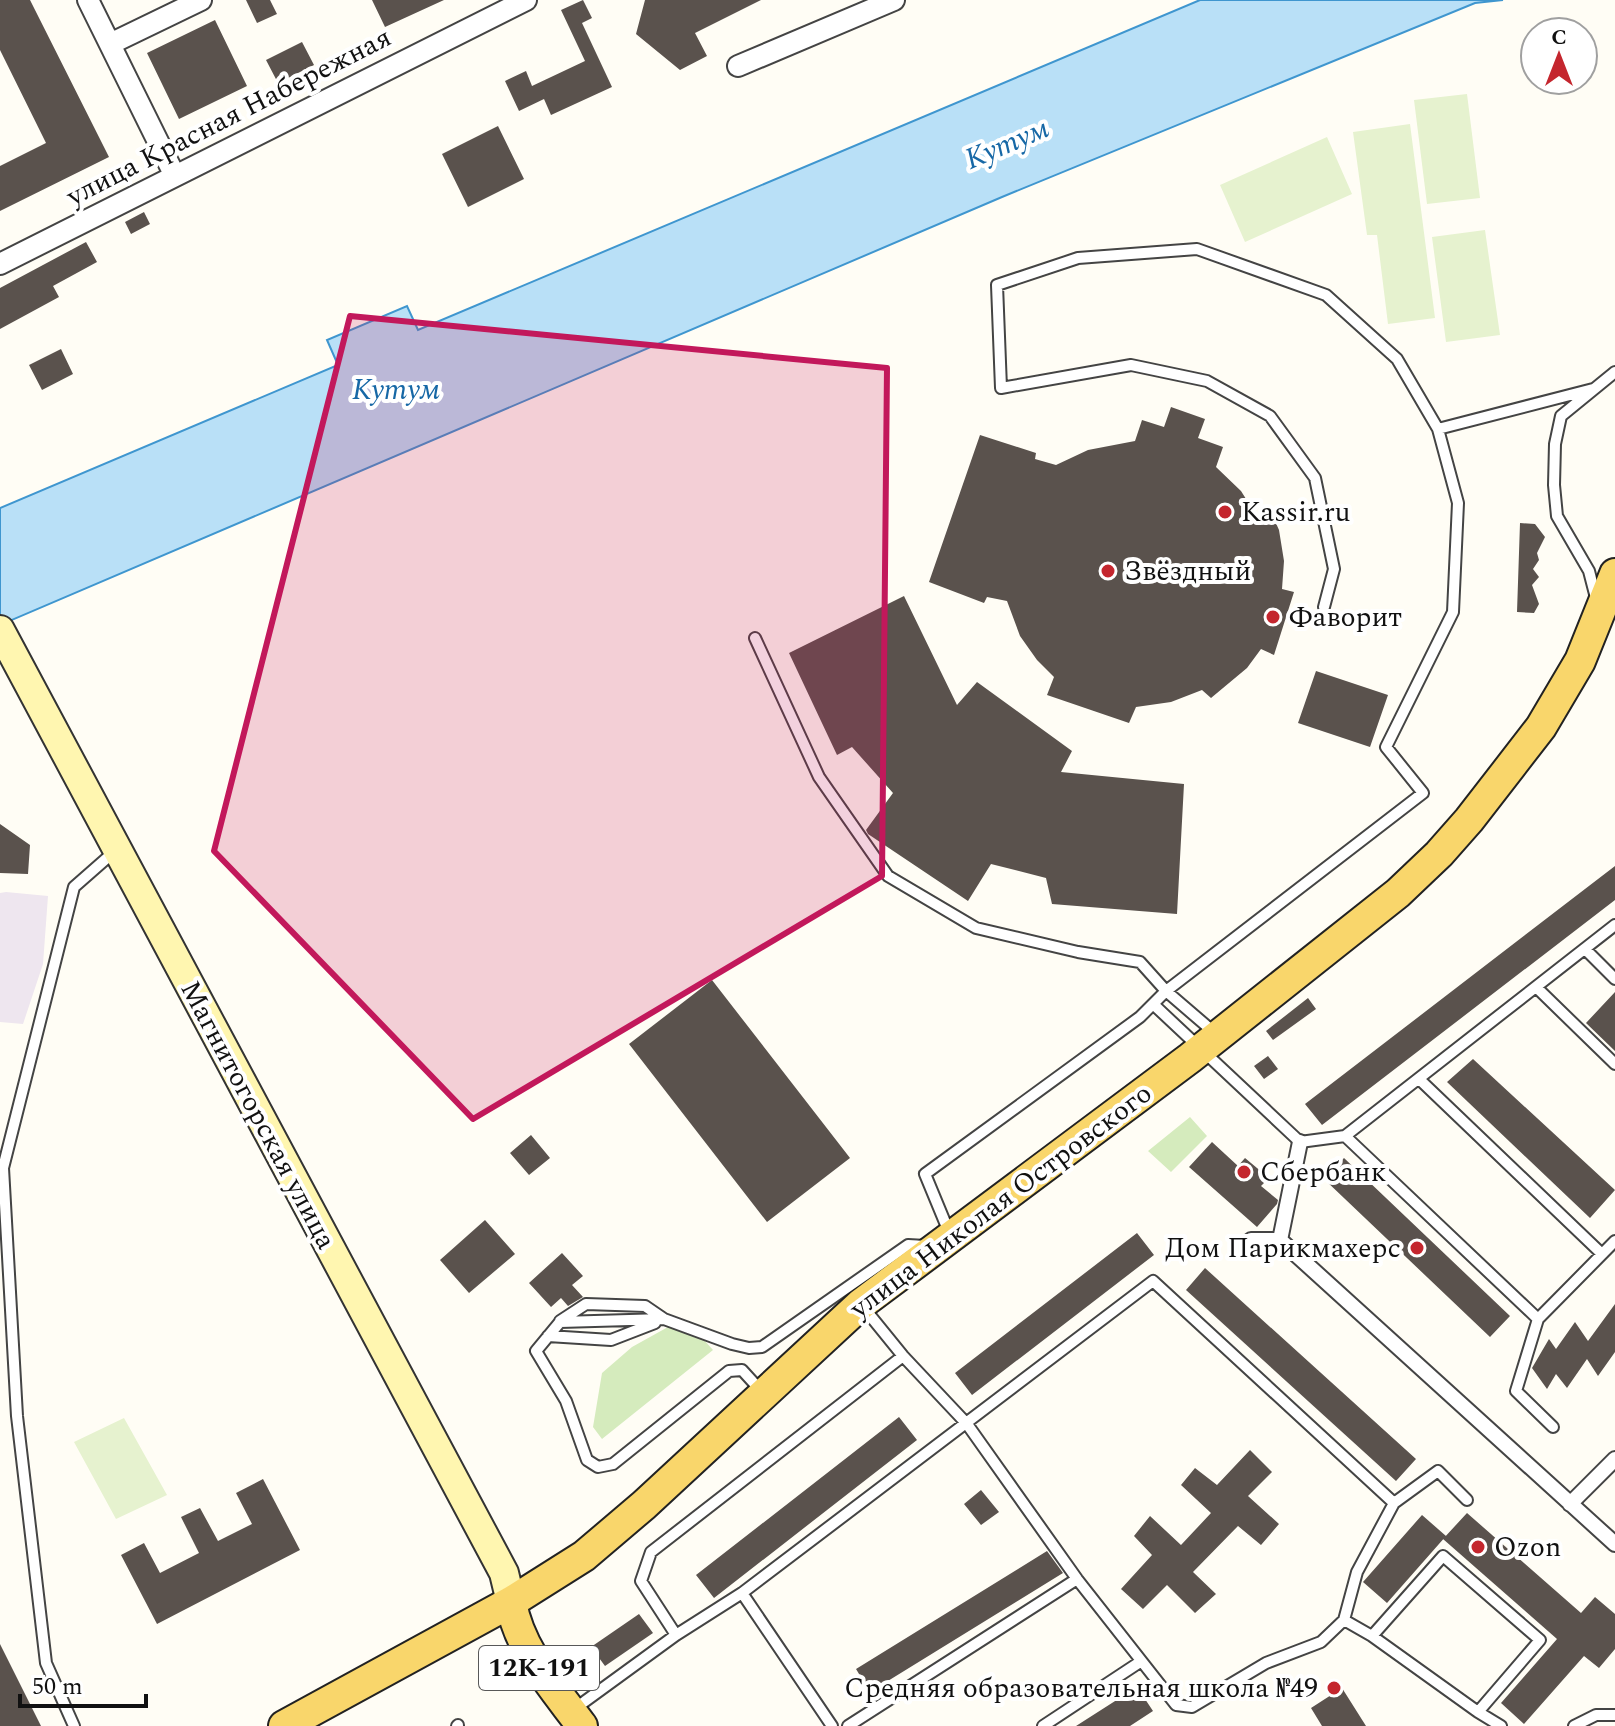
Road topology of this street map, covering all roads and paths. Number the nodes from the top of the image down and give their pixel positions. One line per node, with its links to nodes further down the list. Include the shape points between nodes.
1 (88, 0): 5 (street)
2 (201, 0): 5 (street)
3 (526, 0): 7 (street, улица Красная Набережная)
4 (894, 0): 6 (street)
5 (110, 44): 7 (street)
6 (738, 66)
7 (175, 176): 8 (street, улица Красная Набережная)
8 (0, 264)
9 (1615, 372): 10 (lane)
10 (1599, 387): 11 (lane); 14 (lane, via 1561,416 1554,485 1557,516 1589,571)
11 (1438, 429): 13 (lane, via 1397,359 1326,295 1197,249 1078,258 997,285 1001,388 1131,365 1207,381 1270,416 1315,478 1334,569); 22 (lane, via 1458,503 1453,612 1386,747 1423,793)
12 (1615, 574): 14 (main road, улица Николая Островского)
13 (1324, 607)
14 (1600, 616): 24 (main road, улица Николая Островского, via 1541,727 1439,854 1350,933)
15 (0, 630): 17 (main road, Магнитогорская улица)
16 (755, 638): 22 (lane, via 819,777 888,876 976,928 1140,962)
17 (117, 850): 50 (main road, Магнитогорская улица, via 504,1573); 58 (lane, via 74,887 3,1168 17,1416 46,1663)
18 (1615, 925): 19 (lane)
19 (1585, 949): 20 (lane); 21 (lane)
20 (1615, 979)
21 (1536, 987): 25 (lane); 26 (lane)
22 (1166, 991): 23 (lane); 24 (lane)
23 (1153, 1004): 24 (lane); 32 (lane, via 925,1174)
24 (1209, 1042): 28 (lane); 32 (main road, улица Николая Островского)
25 (1615, 1064)
26 (1419, 1079): 27 (lane); 33 (lane)
27 (1345, 1136): 28 (lane); 36 (lane)
28 (1300, 1142): 30 (street)
29 (1251, 1240): 30 (street)
30 (1280, 1240): 46 (street)
31 (1615, 1241): 33 (lane)
32 (946, 1242): 34 (main road, улица Николая Островского); 35 (lane, via 908,1245 762,1347 749,1348)
33 (1602, 1254): 36 (lane)
34 (861, 1304): 39 (lane); 40 (main road, улица Николая Островского)
35 (664, 1319): 37 (lane); 37 (lane, via 645,1306 586,1304); 38 (lane, via 611,1340)
36 (1538, 1319): 42 (lane, via 1516,1391)
37 (560, 1322): 38 (lane)
38 (548, 1336): 40 (lane, via 536,1351 566,1401 587,1460 598,1467 613,1464 729,1371 742,1370)
39 (903, 1356): 41 (lane); 52 (lane, via 651,1552 641,1581)
40 (765, 1395): 50 (main road, улица Николая Островского, via 584,1556)
41 (967, 1424): 45 (lane, via 1153,1281); 48 (lane); 49 (lane)
42 (1553, 1427)
43 (1615, 1459): 46 (street)
44 (1467, 1500): 45 (lane, via 1438,1471)
45 (1394, 1503): 51 (lane, via 1357,1572)
46 (1570, 1504): 47 (street)
47 (1615, 1544)
48 (1077, 1579): 54 (lane); 61 (lane)
49 (742, 1593): 52 (lane); 60 (lane)
50 (511, 1602): 57 (main road, 12К-191, via 521,1636); 59 (main road, улица Николая Островского)
51 (1344, 1620): 53 (lane); 54 (lane, via 1321,1642 1266,1663 1192,1707 1176,1705)
52 (676, 1635): 57 (lane)
53 (1372, 1636): 55 (lane); 55 (lane, via 1443,1556 1540,1640)
54 (1140, 1662): 62 (lane)
55 (1478, 1712): 63 (lane)
56 (1615, 1715): 64 (lane, via 1596,1715)
57 (576, 1718)
58 (74, 1726)
59 (284, 1726)
60 (832, 1726)
61 (848, 1726)
62 (1043, 1726)
63 (1501, 1726)
64 (1574, 1726)

